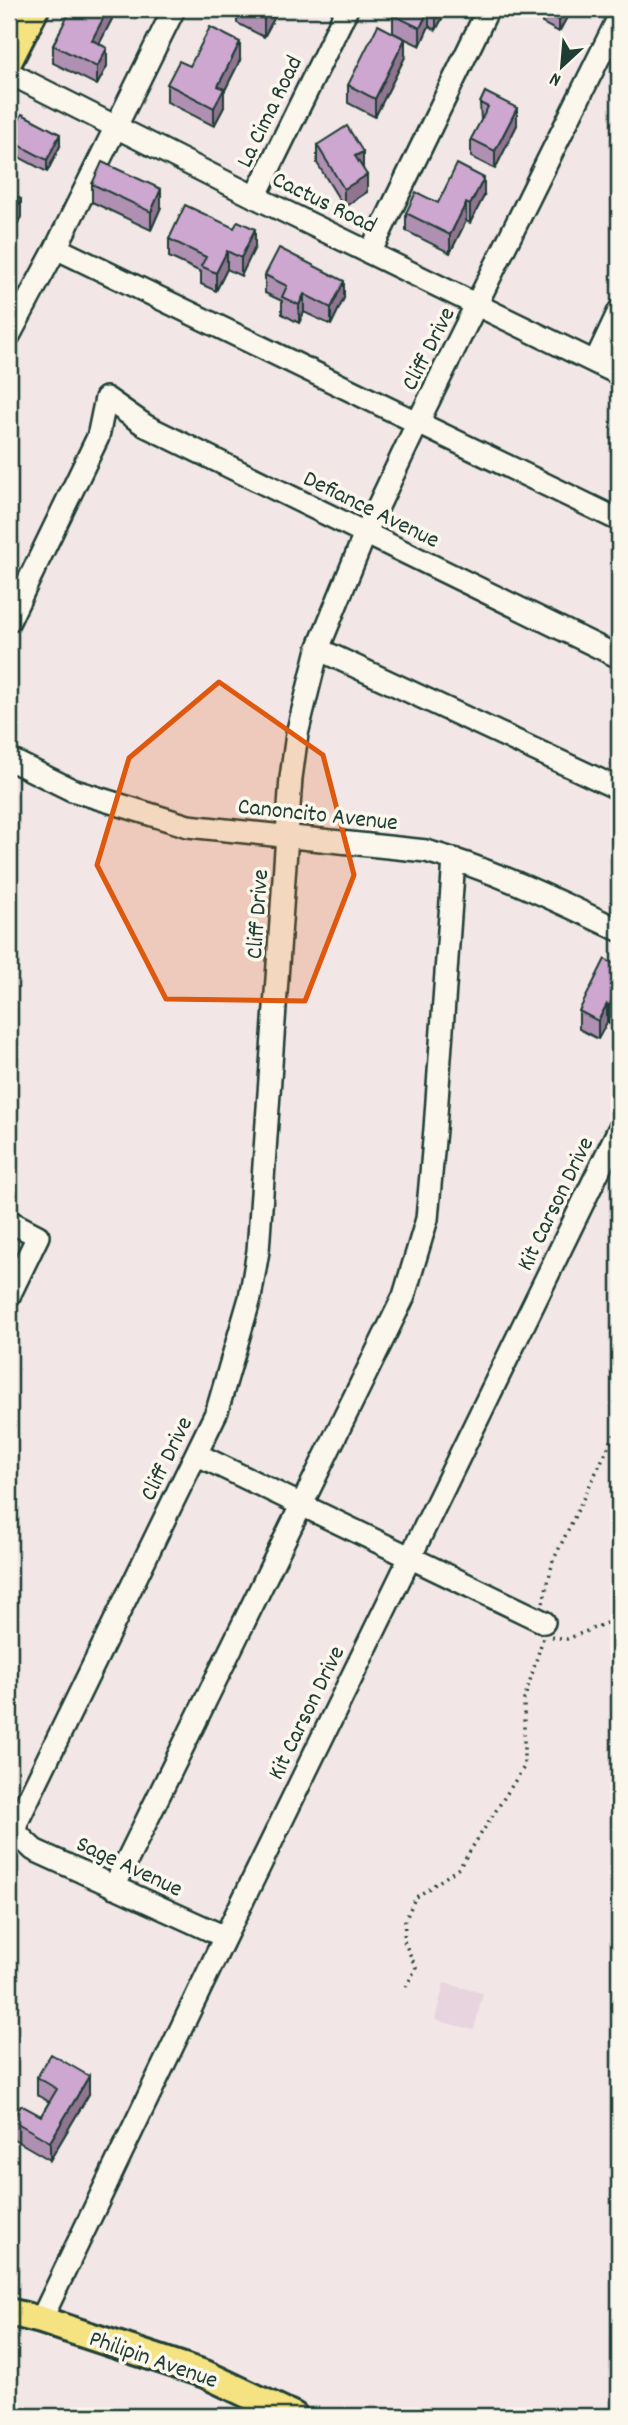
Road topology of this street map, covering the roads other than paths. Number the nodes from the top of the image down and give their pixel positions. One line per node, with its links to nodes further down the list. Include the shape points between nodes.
1 (35, 9): 6 (main road)
2 (174, 9): 8 (street)
3 (347, 9): 9 (street, La Cima Road)
4 (488, 9): 11 (street)
5 (619, 17): 12 (street, Cliff Drive)
6 (9, 60)
7 (9, 73): 8 (street, Cactus Road)
8 (115, 127): 9 (street, Cactus Road); 10 (street)
9 (256, 197): 11 (street, Cactus Road)
10 (56, 248): 14 (street); 17 (street)
11 (370, 253): 12 (street, Cactus Road)
12 (478, 305): 15 (street, Cactus Road); 17 (street, Cliff Drive)
13 (619, 311): 15 (street)
14 (9, 336)
15 (595, 362): 16 (street, Cactus Road)
16 (619, 374)
17 (418, 422): 18 (street); 19 (street, Cliff Drive)
18 (619, 520)
19 (365, 534): 20 (street, Defiance Avenue, via 146,426 106,398 98,437); 21 (street, Cliff Drive); 22 (street, Defiance Avenue)
20 (9, 621)
21 (318, 649): 24 (street); 25 (street, Cliff Drive, via 297,734)
22 (619, 657)
23 (9, 759): 25 (street, Canoncito Avenue, via 72,790 188,827)
24 (619, 789)
25 (288, 835): 26 (street, Canoncito Avenue, via 426,851); 31 (street, Cliff Drive, via 258,1251 234,1359 218,1411)
26 (454, 859): 27 (street, Canoncito Avenue, via 526,886); 32 (street, via 427,1219 404,1296)
27 (619, 930)
28 (619, 1129): 33 (street, Kit Carson Drive)
29 (9, 1221): 30 (street, via 38,1236)
30 (9, 1296)
31 (196, 1454): 32 (street); 35 (street, Cliff Drive, via 24,1804)
32 (300, 1504): 33 (street); 36 (street)
33 (410, 1557): 34 (street); 37 (street, Kit Carson Drive)
34 (544, 1629)
35 (17, 1833): 36 (street, Sage Avenue, via 34,1850)
36 (114, 1887): 37 (street, Sage Avenue)
37 (225, 1937): 39 (street, Kit Carson Drive)
38 (9, 2312): 39 (main road, Philipin Avenue)
39 (41, 2319): 40 (main road, Philipin Avenue, via 205,2374)
40 (294, 2416)

